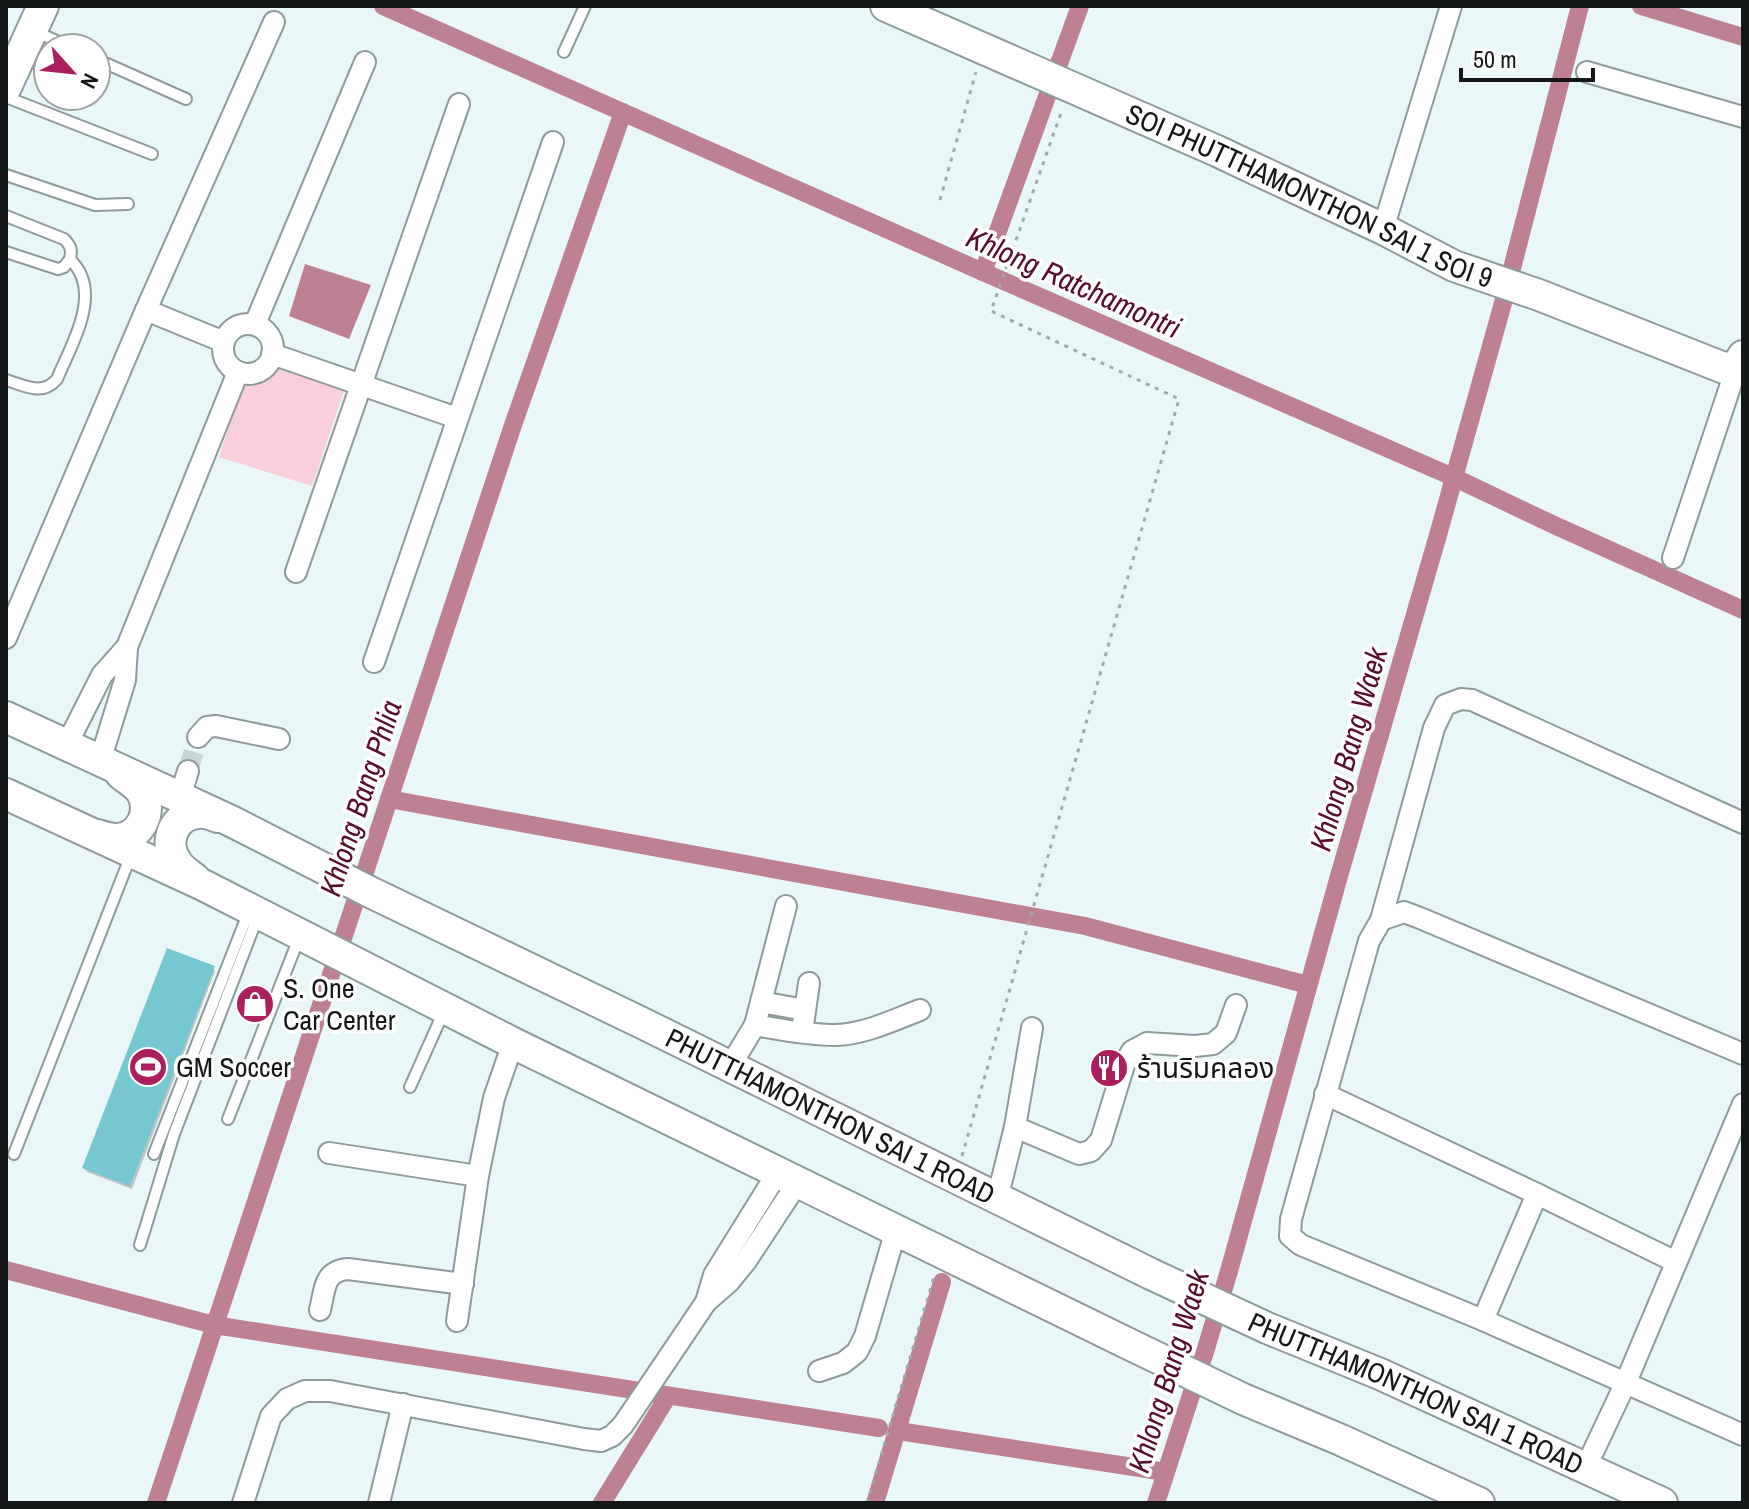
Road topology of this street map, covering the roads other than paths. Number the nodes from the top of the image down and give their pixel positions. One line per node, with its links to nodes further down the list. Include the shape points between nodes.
1 (585, 6): 7 (lane)
2 (886, 6): 21 (main road, SOI PHUTTHAMONTHON SAI 1 SOI 9)
3 (1451, 6): 21 (street)
4 (38, 18): 6 (lane); 11 (main road)
5 (274, 22): 24 (street)
6 (54, 32)
7 (564, 52)
8 (365, 62): 25 (street)
9 (112, 66): 13 (lane)
10 (1587, 72): 15 (street)
11 (6, 87)
12 (6, 97): 17 (lane)
13 (186, 99)
14 (459, 104): 31 (street)
15 (1743, 117)
16 (553, 142): 32 (street)
17 (152, 154)
18 (6, 175): 19 (lane, via 95,205)
19 (128, 204)
20 (6, 216): 23 (lane, via 64,239 72,250)
21 (1383, 229): 28 (main road, SOI PHUTTHAMONTHON SAI 1 SOI 9, via 1454,266 1724,368)
22 (6, 252): 23 (lane, via 58,269)
23 (70, 259): 30 (lane, via 81,273 85,311 57,379 38,389)
24 (146, 310): 26 (street); 35 (street)
25 (255, 324): 26 (street, via 236,327); 27 (street, via 269,336)
26 (224, 342): 29 (street, via 225,360)
27 (272, 354): 29 (street, via 263,369); 31 (street)
28 (1741, 363): 33 (street)
29 (238, 372): 36 (street)
30 (6, 380)
31 (362, 385): 32 (street); 34 (street)
32 (457, 418): 37 (street)
33 (1673, 558)
34 (296, 572)
35 (6, 638)
36 (127, 647): 41 (street, via 102,675); 42 (street)
37 (374, 662)
38 (6, 717): 41 (main road, PHUTTHAMONTHON SAI 1 ROAD)
39 (198, 737): 40 (street, via 216,726)
40 (279, 739)
41 (66, 746): 42 (main road, PHUTTHAMONTHON SAI 1 ROAD)
42 (107, 764): 44 (main road, PHUTTHAMONTHON SAI 1 ROAD, via 184,784); 46 (main road, via 141,792 144,821 132,835 118,839)
43 (6, 794): 46 (main road)
44 (231, 821): 48 (main road, via 201,812 174,826 174,860); 64 (main road, PHUTTHAMONTHON SAI 1 ROAD)
45 (1743, 823): 51 (street, via 1461,699 1445,705 1434,728)
46 (81, 829): 47 (main road)
47 (131, 853): 48 (main road); 71 (lane)
48 (203, 885): 50 (main road)
49 (786, 906): 54 (street)
50 (254, 912): 52 (main road); 72 (lane); 78 (lane)
51 (1381, 920): 63 (street, via 1404,912); 66 (street, via 1369,941)
52 (312, 940): 56 (main road); 68 (lane)
53 (809, 983): 57 (street)
54 (761, 1002): 57 (street); 59 (street)
55 (1236, 1005): 69 (street, via 1226,1033 1213,1044 1147,1043 1132,1051 1101,1140 1091,1151 1079,1154)
56 (444, 1009): 62 (main road); 65 (lane)
57 (805, 1010): 61 (street)
58 (920, 1010): 61 (street, via 855,1032)
59 (755, 1025): 61 (street); 64 (street)
60 (1032, 1028): 69 (street)
61 (802, 1032)
62 (513, 1043): 73 (street, via 494,1098); 74 (main road)
63 (1743, 1054)
64 (729, 1068): 76 (main road, PHUTTHAMONTHON SAI 1 ROAD)
65 (410, 1087)
66 (1325, 1094): 75 (street); 82 (street, via 1290,1236)
67 (1743, 1104): 79 (street)
68 (228, 1119)
69 (1015, 1127): 76 (street)
70 (329, 1153): 73 (street)
71 (14, 1154)
72 (154, 1154)
73 (478, 1176): 80 (street)
74 (788, 1177): 77 (main road); 86 (street, via 746,1261 706,1302 612,1436 584,1439)
75 (1537, 1194): 79 (street); 82 (street)
76 (997, 1199): 88 (main road, PHUTTHAMONTHON SAI 1 ROAD, via 1267,1328)
77 (896, 1230): 84 (street, via 857,1352); 89 (main road, via 1243,1399 1341,1440)
78 (140, 1245)
79 (1676, 1262): 85 (street)
80 (463, 1284): 81 (street, via 336,1270); 83 (street)
81 (320, 1310)
82 (1483, 1320): 85 (street)
83 (457, 1321)
84 (819, 1371)
85 (1626, 1382): 87 (street); 88 (street)
86 (403, 1404): 90 (street, via 330,1391 305,1391 287,1399 271,1416); 91 (street)
87 (1743, 1435)
88 (1585, 1469): 93 (main road, PHUTTHAMONTHON SAI 1 ROAD)
89 (1441, 1495): 92 (main road)
90 (243, 1503)
91 (379, 1503)
92 (1479, 1503)
93 (1662, 1503)

